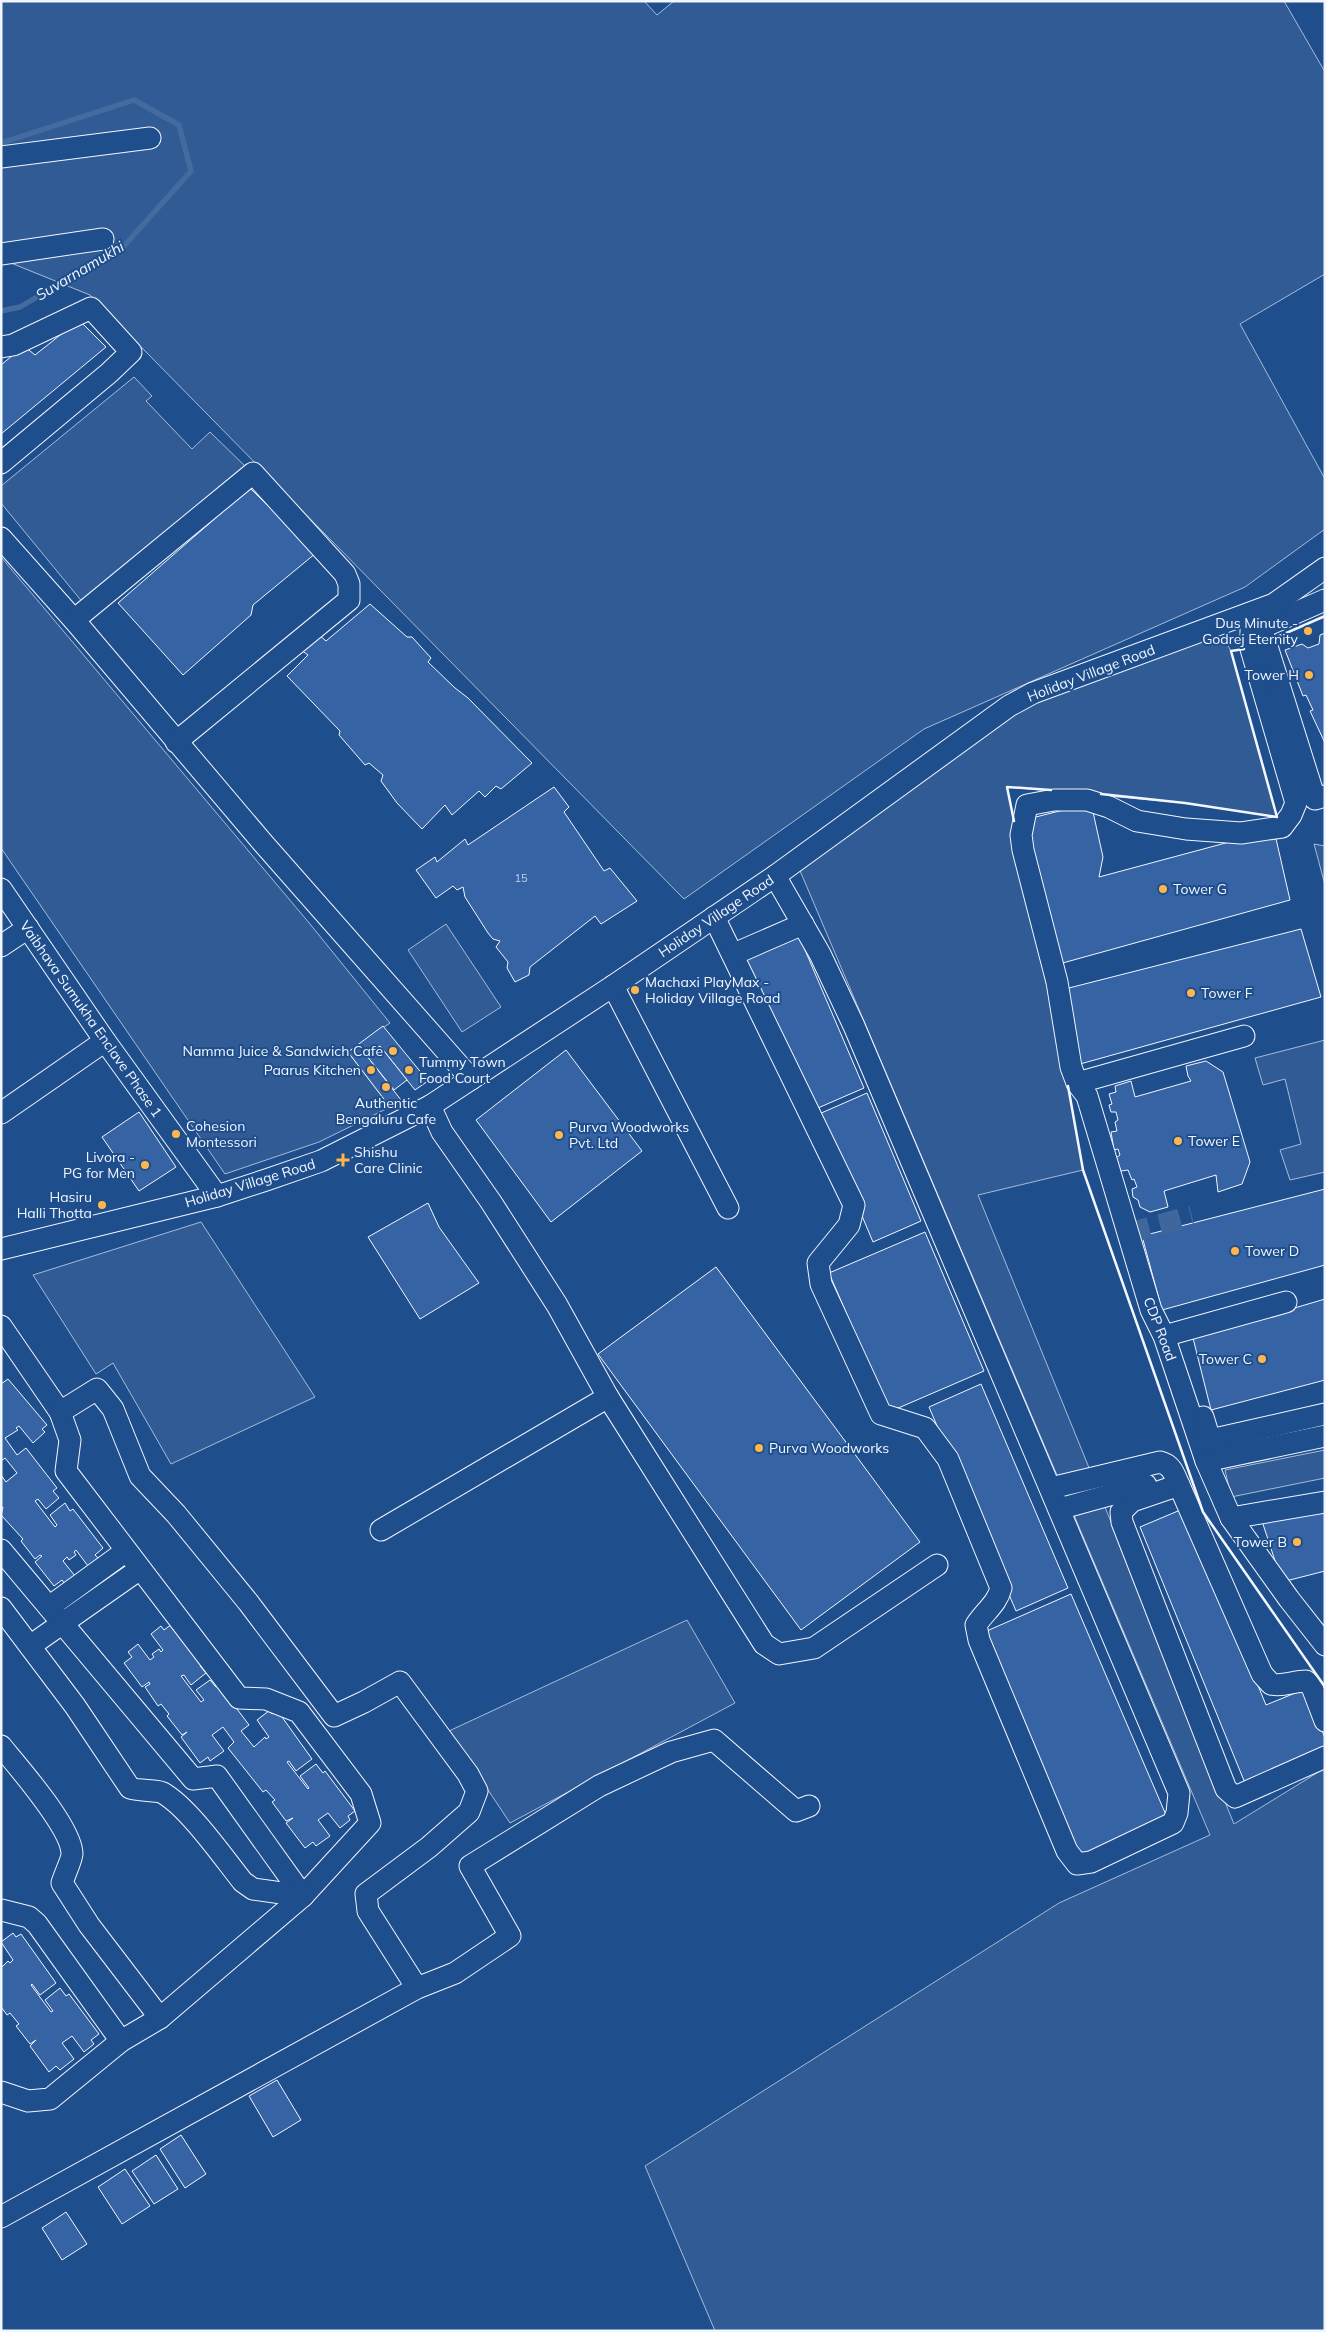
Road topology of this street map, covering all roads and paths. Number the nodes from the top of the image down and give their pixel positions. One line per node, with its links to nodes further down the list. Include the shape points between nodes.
1 (150, 138): 2 (street)
2 (1, 157)
3 (103, 239): 4 (street)
4 (1, 254)
5 (1, 347): 6 (street, via 13,345 91,308 131,352)
6 (1, 463)
7 (1, 538): 11 (street)
8 (1325, 568): 10 (street, Holiday Village Road)
9 (1325, 600): 10 (street)
10 (1258, 616): 13 (street, via 1315,799); 14 (street, Holiday Village Road, via 1032,693); 25 (street, CDP Road, via 1251,649 1296,803 1282,827 1241,832 1186,829 1137,821 1109,807 1076,798 1027,805 1021,835 1023,850 1057,982 1071,1067)
11 (74, 620): 12 (street); 12 (street, via 253,473 345,574 349,600)
12 (176, 742): 24 (street)
13 (1325, 796)
14 (775, 876): 16 (street, Holiday Village Road); 17 (street)
15 (1, 890): 18 (street, Vaibhava Sumukha Enclave Phase 1)
16 (714, 916): 20 (street); 21 (street, Holiday Village Road)
17 (802, 924): 20 (street); 40 (street, via 854,1026)
18 (28, 928): 19 (street); 23 (street, Vaibhava Sumukha Enclave Phase 1)
19 (1, 946)
20 (734, 954): 42 (street, via 854,1204 849,1226 818,1263 821,1284 881,1414 925,1428 948,1459 1001,1588 998,1600 976,1625 978,1640 1067,1850 1077,1864 1091,1862 1173,1823 1178,1813 1179,1793)
21 (614, 986): 24 (street, Holiday Village Road); 29 (street)
22 (1244, 1036): 25 (street)
23 (105, 1041): 27 (street); 28 (street, Vaibhava Sumukha Enclave Phase 1)
24 (471, 1079): 26 (street, Holiday Village Road)
25 (1077, 1083): 33 (street, CDP Road, via 1087,1096 1151,1310)
26 (430, 1106): 28 (street, Holiday Village Road, via 321,1161); 34 (street, via 442,1132 557,1305)
27 (1, 1113)
28 (217, 1196): 30 (street, Holiday Village Road)
29 (728, 1208)
30 (1, 1249)
31 (1286, 1302): 33 (street)
32 (1, 1326): 35 (street)
33 (1164, 1336): 36 (street, via 1184,1356 1210,1440); 38 (street, CDP Road)
34 (608, 1397): 44 (street); 47 (street, via 764,1644 779,1654 814,1648)
35 (60, 1412): 46 (street, via 70,1440 66,1471); 60 (street, via 97,1389 113,1410 140,1476 176,1514 248,1602 334,1716 400,1682 468,1774 477,1791 469,1812 366,1894 368,1911)
36 (1325, 1414)
37 (1325, 1436): 38 (street)
38 (1206, 1461): 43 (street, CDP Road)
39 (1177, 1480): 40 (street, via 1171,1468 1160,1462); 42 (street); 54 (street, via 1262,1674 1271,1684 1281,1686 1306,1681 1312,1687); 56 (street, via 1132,1501 1121,1512 1122,1522 1226,1788 1235,1798)
40 (1050, 1488): 42 (street)
41 (1325, 1502): 43 (street)
42 (1059, 1509)
43 (1231, 1518): 52 (street, CDP Road)
44 (381, 1530)
45 (1, 1550): 49 (street)
46 (126, 1551): 48 (street); 49 (street)
47 (937, 1566)
48 (140, 1569): 51 (street); 58 (street, via 239,1698 266,1699 299,1712 361,1794 370,1823)
49 (49, 1607): 51 (street)
50 (1, 1608): 53 (street)
51 (63, 1623): 53 (street); 58 (street, via 193,1779 217,1776)
52 (1325, 1645)
53 (30, 1646): 58 (street, via 130,1788 162,1792 180,1806 243,1882 254,1889)
54 (1325, 1721)
55 (1, 1746): 61 (street, via 51,1810 72,1847 72,1857 62,1883)
56 (1325, 1757)
57 (809, 1806): 60 (street, via 796,1811 714,1740 671,1752 599,1786 470,1866 510,1936 454,1973)
58 (303, 1896): 61 (street)
59 (1, 1910): 62 (street, via 29,1917 38,1924)
60 (417, 1988): 64 (street)
61 (160, 2018): 62 (street)
62 (121, 2041): 63 (street, via 50,2099 28,2101)
63 (1, 2092)
64 (1, 2217)

